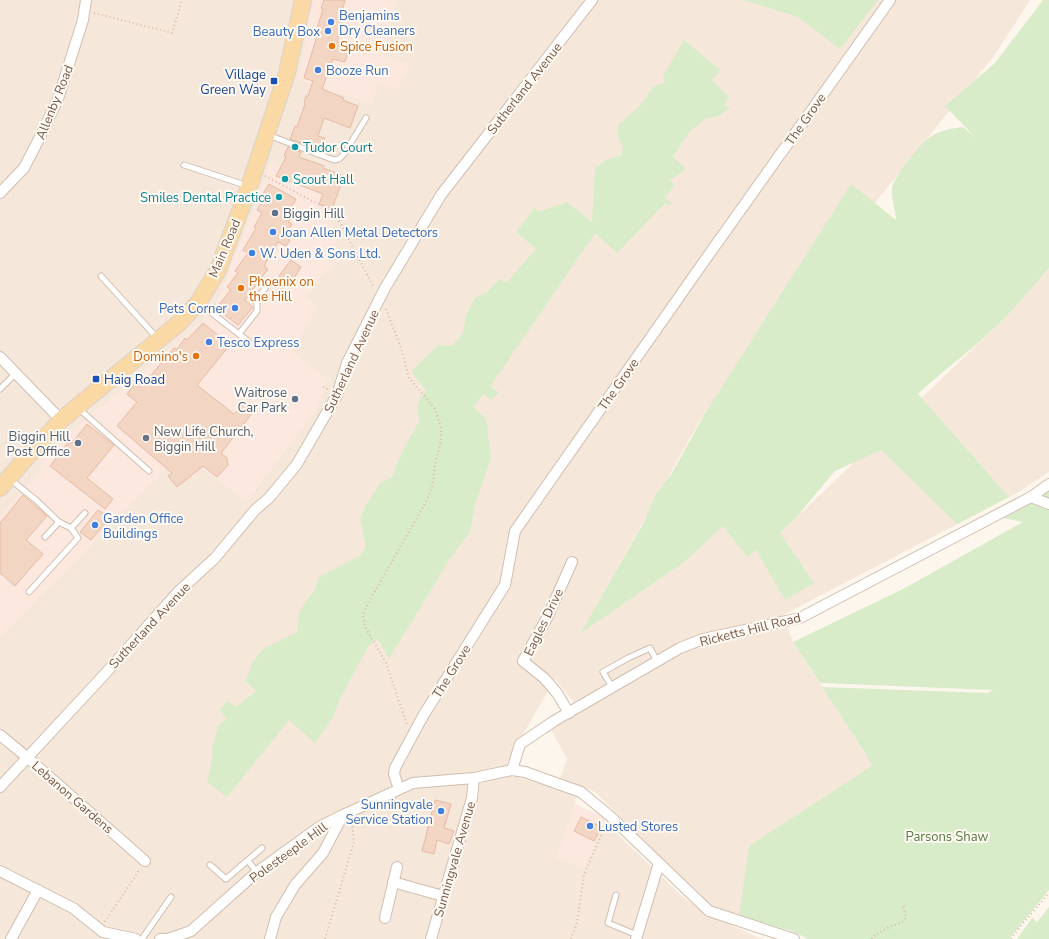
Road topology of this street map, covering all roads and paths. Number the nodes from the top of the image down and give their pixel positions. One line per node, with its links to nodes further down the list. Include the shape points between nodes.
1 (86, 0): 6 (street, Allenby Road)
2 (182, 0): 6 (path, via 172,33)
3 (303, 0): 8 (main road, Main Road, via 287,73)
4 (592, 0): 15 (street, Sutherland Avenue, via 441,195)
5 (890, 0): 40 (street, The Grove, via 704,260 515,532 505,585)
6 (85, 11): 12 (street, Allenby Road, via 58,99 24,168)
7 (366, 118): 8 (lane, via 344,154 334,160)
8 (267, 135): 10 (main road, Main Road)
9 (184, 165): 11 (lane)
10 (255, 170): 11 (main road, Main Road); 15 (path, via 335,213)
11 (249, 187): 16 (main road, Main Road, via 218,270)
12 (0, 193)
13 (101, 276): 18 (lane)
14 (269, 283): 17 (lane, via 258,299 257,311)
15 (381, 297): 40 (path, via 409,378 435,409 441,428 433,484 426,502 363,616 365,627 386,663); 41 (street, Sutherland Avenue, via 347,363 337,395 297,464 215,558 178,592)
16 (198, 302): 17 (lane); 18 (main road, Main Road)
17 (239, 334): 19 (lane)
18 (158, 340): 23 (main road, Main Road)
19 (248, 341)
20 (0, 357): 21 (street)
21 (16, 373): 22 (lane); 24 (street)
22 (1, 385)
23 (77, 408): 24 (main road, Main Road); 25 (lane)
24 (62, 420): 26 (main road, Main Road)
25 (149, 471)
26 (4, 483): 31 (lane, via 36,500)
27 (1049, 484): 28 (street, Ricketts Hill Road)
28 (1031, 497): 29 (street); 36 (street, Ricketts Hill Road, via 800,618 703,639)
29 (1049, 504)
30 (85, 513): 32 (lane)
31 (60, 522): 32 (lane); 33 (lane)
32 (71, 528): 35 (lane, via 78,538)
33 (45, 537)
34 (572, 562): 38 (street, Eagles Drive, via 524,661 545,679)
35 (30, 592)
36 (657, 661): 37 (street, Ricketts Hill Road); 37 (lane, via 650,648 603,672)
37 (612, 687): 38 (street, Ricketts Hill Road)
38 (569, 713): 42 (street, Ricketts Hill Road, via 520,744)
39 (0, 735): 41 (street, Lebanon Gardens)
40 (411, 737): 45 (street, The Grove, via 395,768 394,774)
41 (28, 758): 44 (street, Sutherland Avenue); 49 (street, Lebanon Gardens)
42 (512, 770): 43 (street, Polesteeple Hill); 47 (street, via 525,772 581,792)
43 (474, 778): 45 (street, Polesteeple Hill, via 414,783); 60 (street, Sunningvale Avenue, via 472,798)
44 (0, 787)
45 (399, 789): 46 (street, Polesteeple Hill)
46 (347, 813): 55 (street, Polesteeple Hill, via 319,827); 70 (street, via 323,853 295,885 276,917); 71 (path, via 354,842)
47 (610, 816): 51 (street); 73 (path, via 584,875 577,923)
48 (262, 848): 50 (lane)
49 (145, 861): 64 (path)
50 (248, 861): 52 (lane, via 226,879); 55 (lane)
51 (659, 863): 65 (street); 74 (street, via 709,911)
52 (210, 865)
53 (397, 867): 56 (street)
54 (0, 871): 57 (street)
55 (258, 872): 69 (street, Polesteeple Hill, via 191,931)
56 (393, 882): 60 (street); 63 (street)
57 (38, 890): 64 (street, via 72,908); 66 (street)
58 (1049, 893): 76 (path)
59 (616, 895): 65 (lane, via 608,924)
60 (443, 896): 72 (street, Sunningvale Avenue)
61 (171, 897): 68 (lane)
62 (903, 905): 75 (path, via 906,918 902,923 889,927)
63 (385, 918)
64 (103, 934): 67 (street)
65 (637, 937)
66 (11, 939)
67 (136, 939)
68 (142, 939)
69 (160, 939)
70 (270, 939)
71 (325, 939)
72 (431, 939)
73 (571, 939)
74 (794, 939)
75 (872, 939)
76 (1011, 939)

